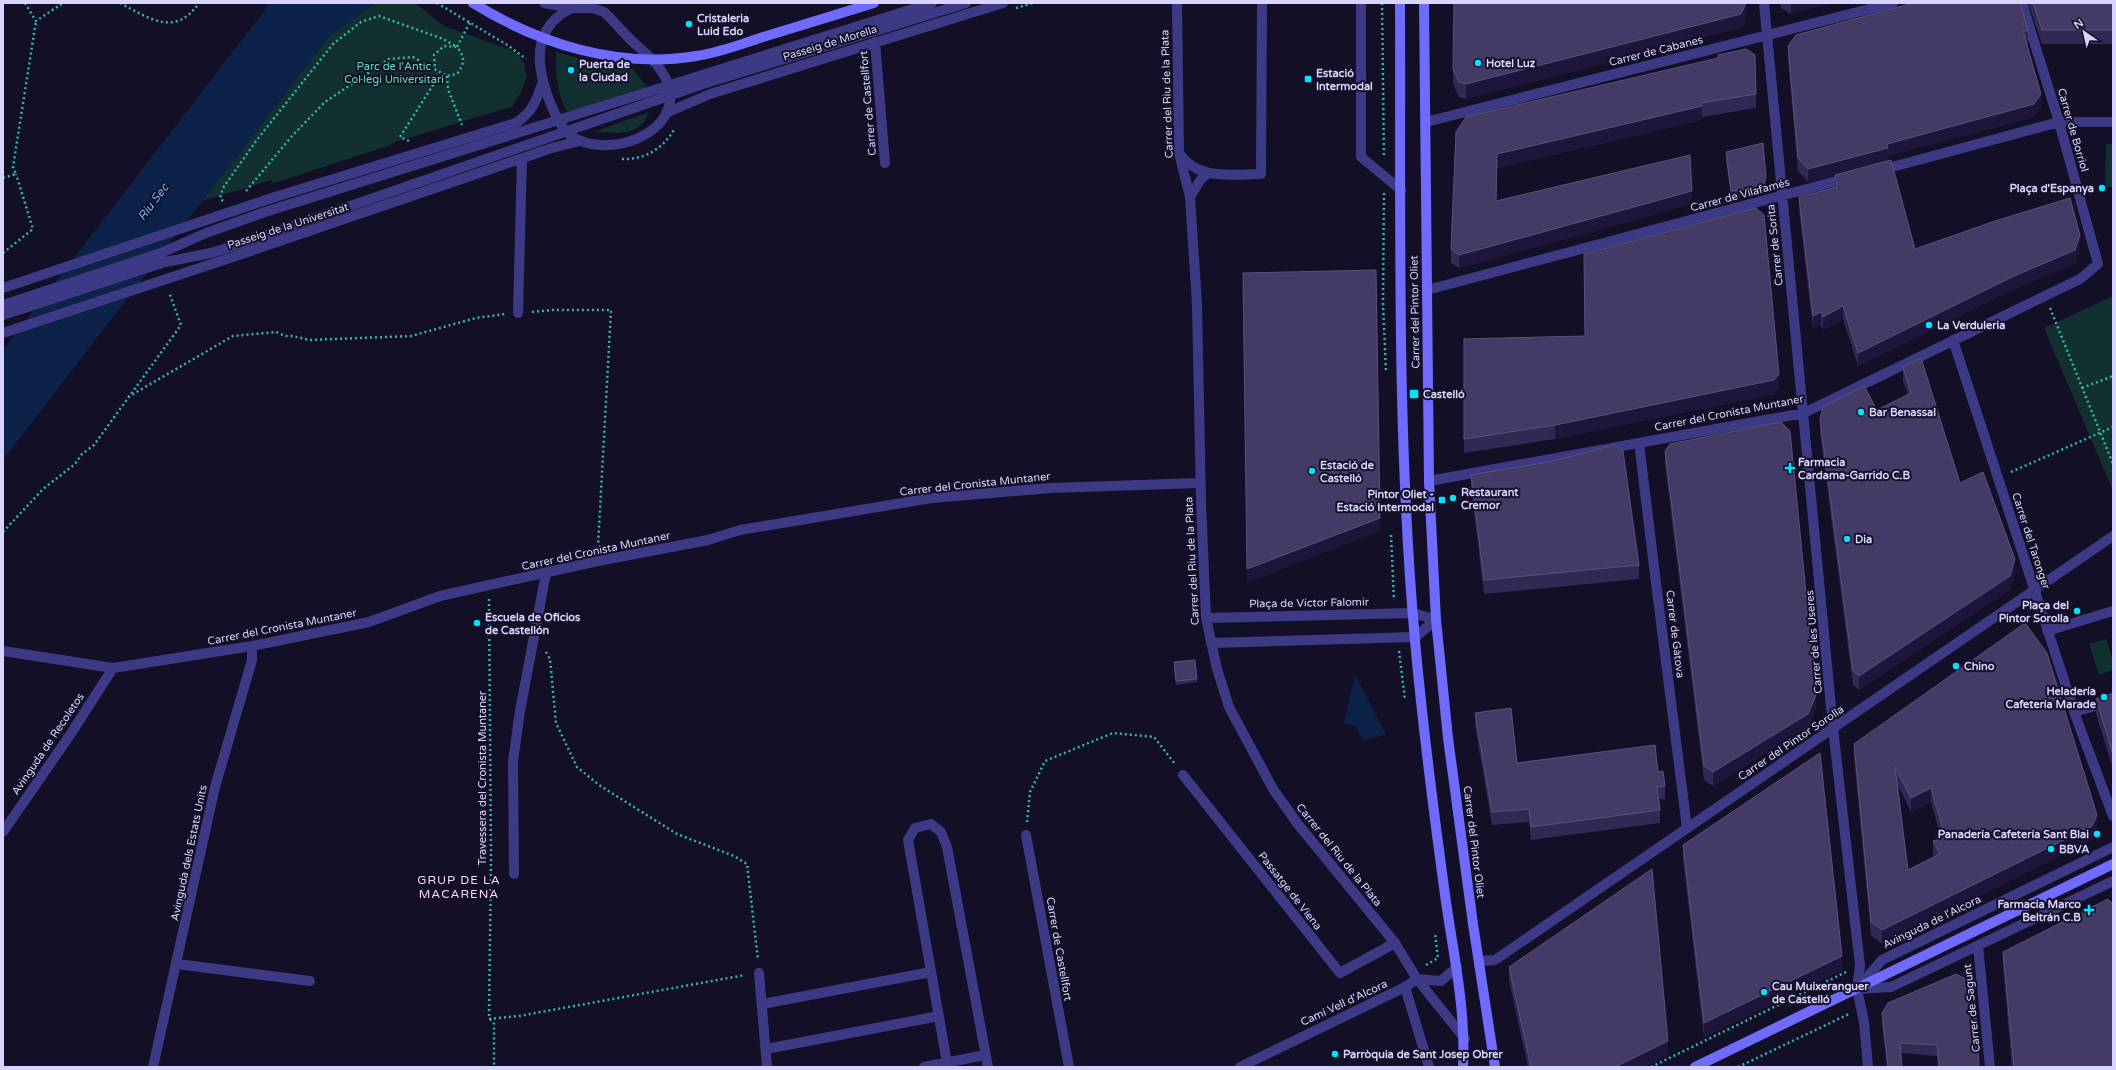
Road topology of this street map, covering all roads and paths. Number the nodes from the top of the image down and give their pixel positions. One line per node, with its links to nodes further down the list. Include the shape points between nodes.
1 (25, 3): 21 (path)
2 (63, 3): 21 (path)
3 (120, 3): 4 (path, via 154,21 176,23 193,13)
4 (199, 3)
5 (437, 3): 22 (path)
6 (473, 3): 24 (main road, via 499,19)
7 (544, 3): 20 (street)
8 (874, 3): 27 (main road, via 717,51 676,59)
9 (932, 3): 33 (street)
10 (966, 3): 33 (street)
11 (1003, 3): 25 (street, Passeig de Morella)
12 (1177, 3): 43 (street, Carrer del Riu de la Plata)
13 (1262, 3): 48 (street, via 1261,174)
14 (1361, 3): 51 (street, via 1361,157)
15 (1400, 3): 51 (main road, Carrer del Pintor Oliet)
16 (1424, 3): 36 (main road, Carrer del Pintor Oliet)
17 (1764, 3): 23 (street, Carrer de Sorita)
18 (1893, 3): 23 (street, Carrer de Cabanes)
19 (2022, 3): 37 (street, Carrer de Borriol)
20 (572, 8): 24 (street, via 555,18); 27 (street, via 593,8 604,12)
21 (36, 21): 47 (path, via 13,167)
22 (470, 22): 26 (path); 28 (path)
23 (1767, 35): 36 (street, Carrer de Cabanes); 53 (street, Carrer de Sorita)
24 (542, 38): 27 (main road, via 606,55); 32 (street, via 539,54)
25 (875, 42): 34 (street, Passeig de Morella, via 710,94); 45 (street, Carrer de Castellfort)
26 (457, 47): 29 (path, via 444,46 434,55); 31 (path, via 463,55 464,66 458,74); 56 (path, via 443,38 379,16 361,22 333,44 256,141 223,188 220,198)
27 (653, 60): 33 (street)
28 (527, 61)
29 (435, 69): 30 (path); 52 (path, via 413,57 389,59 325,102 292,136)
30 (440, 74): 31 (path); 41 (path, via 400,138)
31 (447, 76): 39 (path, via 448,89)
32 (543, 81): 35 (street); 60 (street, bridge, via 532,110 516,123 275,197)
33 (669, 90): 34 (street); 35 (street); 40 (street)
34 (666, 113): 42 (street, via 660,124 652,131 634,140 611,144)
35 (559, 120): 40 (street); 64 (street, bridge, via 265,212 206,233 161,253)
36 (1426, 122): 62 (main road, Carrer del Pintor Oliet)
37 (2059, 122): 38 (street); 46 (street); 59 (street, Carrer de Borriol)
38 (2113, 122)
39 (462, 125)
40 (566, 131): 42 (street); 66 (street, bridge, via 243,243 211,253 165,262)
41 (409, 141)
42 (579, 141): 44 (street, Passeig de la Universitat)
43 (1179, 153): 48 (street, via 1188,164); 54 (street, Carrer del Riu de la Plata)
44 (522, 158): 65 (street); 67 (street, Passeig de la Universitat, bridge)
45 (885, 163)
46 (1874, 171)
47 (16, 174): 50 (path); 58 (path, via 33,229)
48 (1207, 174): 54 (street)
49 (1859, 176): 53 (street, Carrer de Vilafamés)
50 (3, 178)
51 (1401, 190): 87 (main road, Carrer del Pintor Oliet, via 1404,481)
52 (243, 195)
53 (1782, 196): 62 (street, Carrer de Vilafamés); 72 (street, Carrer de Sorita)
54 (1190, 197): 79 (street, Carrer del Riu de la Plata, via 1197,304)
55 (230, 200): 56 (path)
56 (223, 202): 57 (path)
57 (218, 207)
58 (3, 253)
59 (2098, 264): 63 (street, Carrer del Cronista Muntaner, via 2080,279)
60 (3, 288)
61 (168, 290): 71 (path, via 181,325)
62 (1427, 290): 78 (main road, Carrer del Pintor Oliet)
63 (2045, 296): 68 (street, Carrer del Cronista Muntaner); 70 (path)
64 (3, 305)
65 (518, 313): 71 (path, via 476,318 411,336 309,340 276,332 234,336); 82 (path, via 611,310)
66 (3, 315)
67 (3, 334)
68 (1953, 340): 72 (street, Carrer del Cronista Muntaner); 77 (street, Carrer del Taronger)
69 (2113, 376): 70 (path)
70 (2082, 388): 74 (path)
71 (128, 397): 80 (path, via 94,445 43,489)
72 (1804, 413): 75 (street, Carrer del Cronista Muntaner); 99 (street, Carrer de les Useres)
73 (2113, 427): 74 (path)
74 (2100, 433): 76 (path); 77 (path)
75 (1639, 443): 78 (street, Carrer del Cronista Muntaner); 102 (street, Carrer de Gàtova)
76 (2113, 464)
77 (1998, 478): 85 (street, Carrer del Taronger)
78 (1429, 481): 89 (main road, Carrer del Pintor Oliet)
79 (1200, 483): 82 (street, Carrer del Cronista Muntaner, via 1050,488 932,498 740,530 708,540); 88 (street, Carrer del Riu de la Plata)
80 (3, 532)
81 (2113, 536): 85 (street, Carrer del Pintor Sorolla)
82 (598, 561): 83 (street, Carrer del Cronista Muntaner)
83 (546, 573): 84 (street, Carrer del Cronista Muntaner); 90 (street)
84 (489, 586): 94 (street, Carrer del Cronista Muntaner, via 440,596 369,622); 124 (path, Travessera del Cronista Muntaner)
85 (2034, 591): 91 (street, Carrer del Taronger); 99 (street, Carrer del Pintor Sorolla)
86 (2113, 611): 91 (street)
87 (1413, 613): 88 (street, Plaça de Víctor Falomir); 89 (street); 92 (main road, Carrer del Pintor Oliet)
88 (1206, 618): 93 (street, Carrer del Riu de la Plata)
89 (1436, 620): 92 (street); 111 (main road, Carrer del Pintor Oliet, via 1448,738)
90 (536, 627): 107 (street, via 513,761); 116 (path, via 550,659 556,723 577,767 599,785 677,834 734,856 747,864)
91 (2047, 631): 98 (street, Carrer del Taronger)
92 (1415, 637): 93 (street); 114 (main road, Carrer del Pintor Oliet, via 1424,740)
93 (1211, 643): 109 (street, Carrer del Riu de la Plata, via 1229,707 1273,789 1297,823)
94 (252, 646): 96 (street, Carrer del Cronista Muntaner); 112 (street, Avinguda dels Estats Units, via 252,660 215,787)
95 (3, 652): 96 (street, Carrer del Cronista Muntaner)
96 (113, 668): 103 (street, Avinguda de Recoletos)
97 (2113, 701): 98 (street)
98 (2074, 712): 101 (street, Carrer del Taronger)
99 (1833, 728): 102 (street, Carrer del Pintor Sorolla); 113 (street, Carrer de les Useres)
100 (1183, 775): 104 (path, via 1154,737 1113,734 1046,761 1030,792); 109 (street, Passatge de Viena, via 1340,973)
101 (2113, 816)
102 (1687, 828): 111 (street, Carrer del Pintor Sorolla, via 1495,960)
103 (3, 832)
104 (1026, 835): 134 (street, Carrer de Castellfort)
105 (2113, 847): 120 (street, Avinguda de l'Alcora, via 1882,960)
106 (2113, 864): 120 (main road, Avinguda de l'Alcora)
107 (514, 874)
108 (2113, 881): 110 (street, Avinguda de l'Alcora)
109 (1395, 943): 117 (street, Carrer del Riu de la Plata)
110 (1978, 946): 120 (street, Avinguda de l'Alcora, via 1891,987); 143 (street, Carrer de Sagunt)
111 (1480, 961): 138 (main road, Carrer del Pintor Oliet)
112 (177, 964): 118 (street); 129 (street, Avinguda dels Estats Units)
113 (1860, 966): 120 (street, Carrer de les Useres); 139 (path)
114 (1457, 967): 117 (street, via 1441,981); 125 (main road, Carrer del Pintor Oliet)
115 (931, 972): 121 (street); 123 (street); 127 (street, via 908,840 915,828 931,824 941,832 947,847)
116 (759, 973): 121 (street); 124 (path)
117 (1417, 979): 119 (street, Camí Vell d'Alcora); 125 (street, Carrer del Riu de la Plata)
118 (310, 981)
119 (1405, 987): 135 (street, Camí Vell d'Alcora); 136 (street)
120 (1857, 989): 122 (street, Carrer de les Useres); 140 (main road, Avinguda de l'Alcora)
121 (762, 1004): 126 (street)
122 (1861, 1009): 141 (path); 142 (street, Carrer de les Useres)
123 (939, 1016): 126 (street); 128 (street)
124 (489, 1019): 130 (path, Travessera del Cronista Muntaner, via 494,1024)
125 (1465, 1039): 137 (main road, Carrer del Pintor Oliet)
126 (766, 1049): 131 (street)
127 (985, 1055): 128 (street); 133 (street)
128 (947, 1063): 132 (street)
129 (153, 1067)
130 (494, 1067)
131 (767, 1067)
132 (924, 1067)
133 (988, 1067)
134 (1069, 1067)
135 (1240, 1067)
136 (1429, 1067)
137 (1463, 1067)
138 (1495, 1067)
139 (1651, 1067)
140 (1695, 1067)
141 (1738, 1067)
142 (1868, 1067)
143 (1990, 1067)

